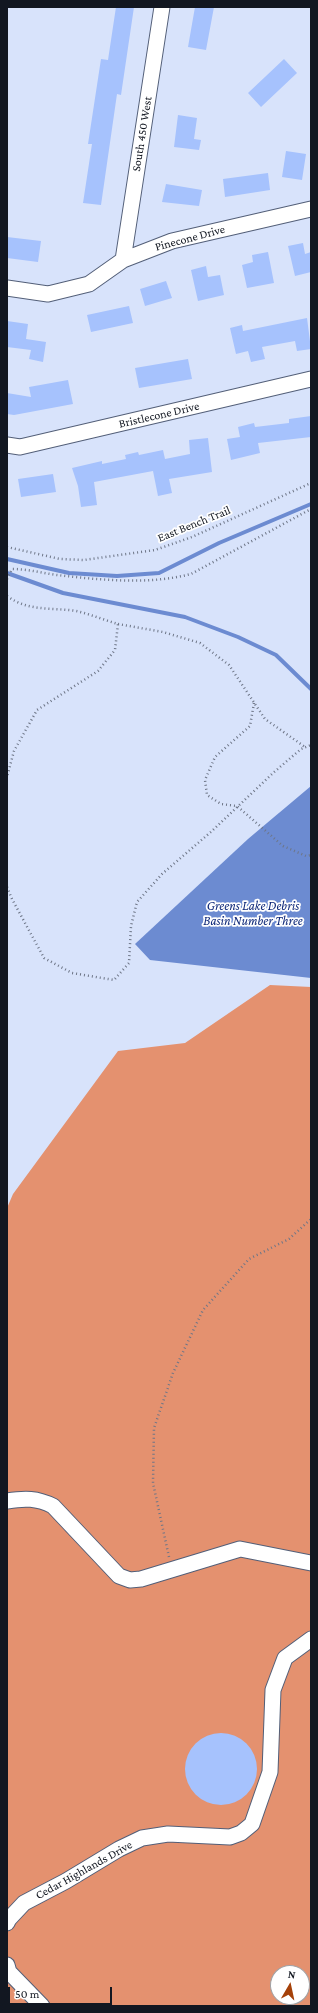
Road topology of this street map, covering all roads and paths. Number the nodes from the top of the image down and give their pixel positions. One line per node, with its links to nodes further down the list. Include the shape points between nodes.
1 (162, 7): 3 (street, South 450 West)
2 (311, 209): 3 (street, Pinecone Drive, via 172,241)
3 (123, 260): 4 (street, Pinecone Drive, via 89,284 48,294)
4 (7, 288)
5 (311, 379): 6 (street, Bristlecone Drive, via 20,447)
6 (7, 446)
7 (311, 483): 9 (path, East Bench Trail, via 192,537 155,550 84,560 60,559)
8 (311, 509): 10 (path, via 191,574 169,580 108,580 22,569 12,569)
9 (7, 547)
10 (7, 579)
11 (7, 596): 12 (path, via 18,604 76,611)
12 (118, 624): 13 (path, via 163,632 200,643 229,665); 16 (path, via 115,650 98,671 37,710 14,751)
13 (254, 702): 15 (path, via 265,719); 17 (path, via 250,726 215,757 205,780 207,795 221,804)
14 (311, 745): 15 (path)
15 (305, 747): 17 (path)
16 (7, 777)
17 (237, 806): 18 (path, via 284,846 306,856); 19 (path, via 162,874 137,902 131,926 128,963 114,980 72,973 44,958)
18 (311, 855)
19 (7, 887)
20 (311, 1219): 23 (path, via 289,1238 249,1259 203,1310 173,1373 154,1428 153,1483)
21 (7, 1501): 23 (street, via 29,1498 53,1506 119,1576 130,1580 140,1579)
22 (311, 1563): 23 (street, via 240,1549)
23 (172, 1570)
24 (311, 1640): 25 (street, Cedar Highlands Drive, via 285,1658 273,1690 270,1772 252,1824 242,1833 230,1837 168,1834 142,1838 24,1904)
25 (7, 1923)
26 (7, 1965): 27 (street, via 9,1972)
27 (42, 2006)

